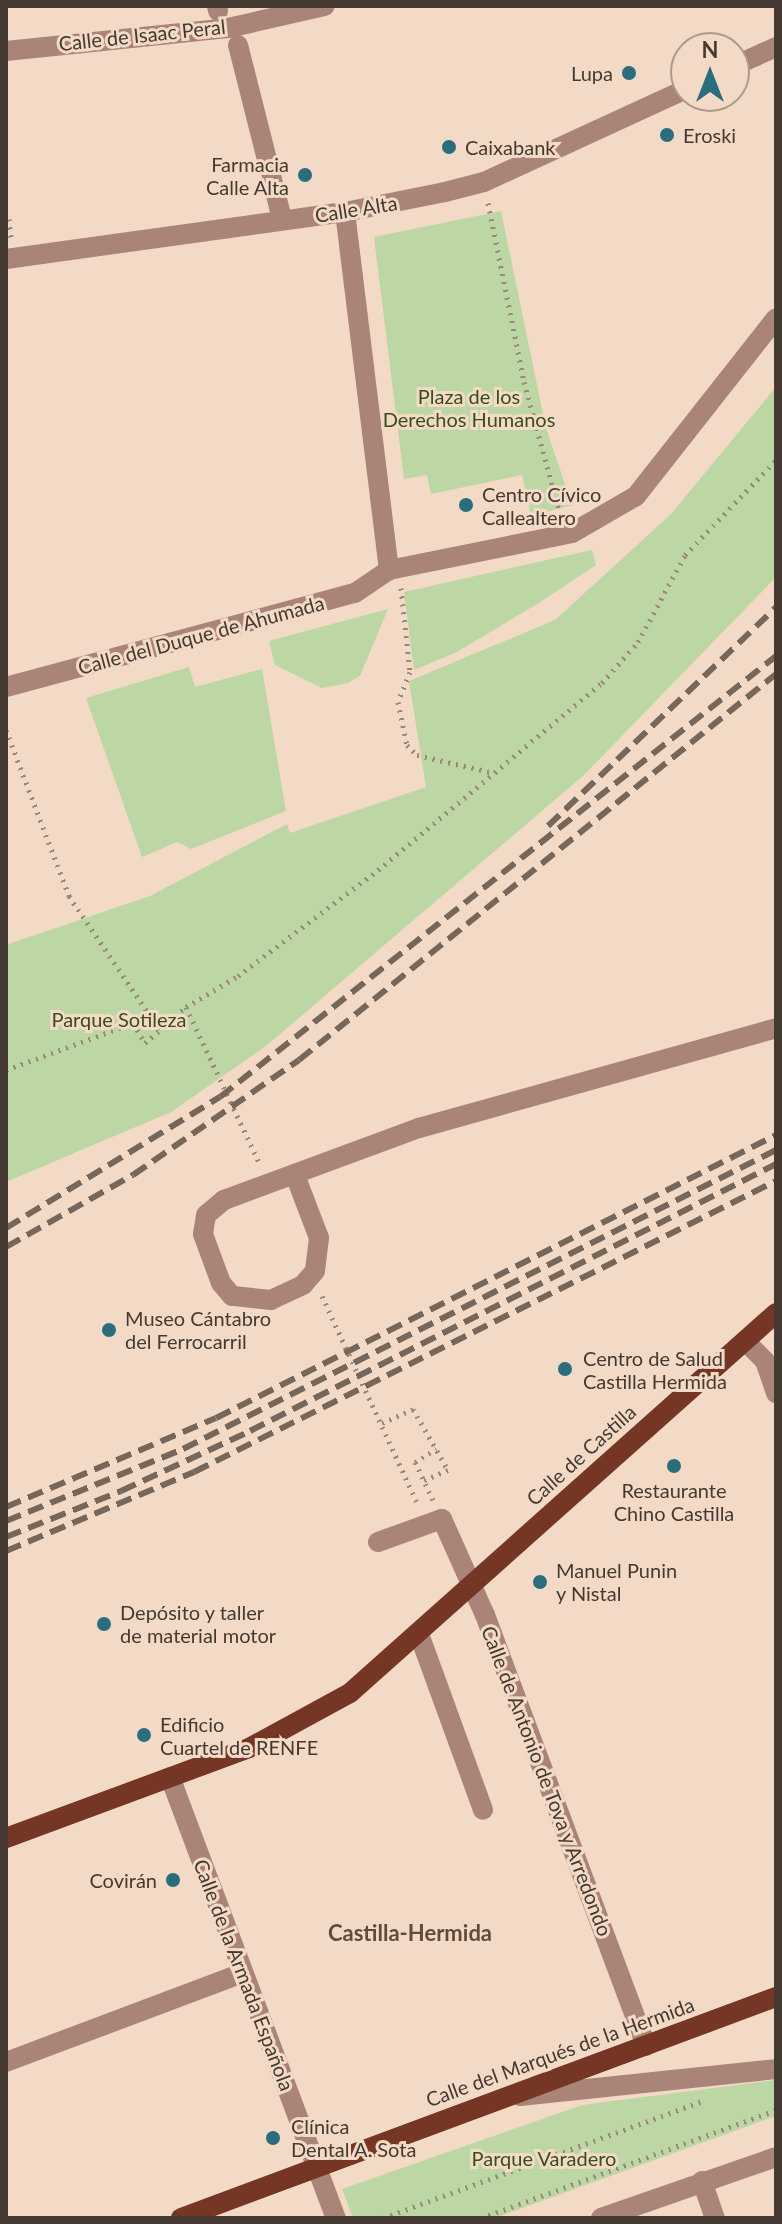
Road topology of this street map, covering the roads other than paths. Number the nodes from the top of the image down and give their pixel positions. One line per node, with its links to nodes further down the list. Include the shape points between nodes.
1 (325, 6): 4 (street, Calle de Isaac Peral, via 228,28)
2 (238, 45): 8 (street)
3 (776, 47): 5 (street)
4 (6, 51)
5 (750, 59)
6 (670, 96): 7 (street, Calle Alta, via 484,182)
7 (345, 212): 8 (street, Calle Alta); 11 (street)
8 (282, 219): 9 (street, Calle Alta)
9 (6, 259)
10 (776, 318): 11 (street, via 750,345 649,483 612,513 572,533)
11 (395, 579): 12 (street, Calle del Duque de Ahumada)
12 (6, 687)
13 (776, 1028): 14 (street, via 419,1128)
14 (295, 1175): 14 (street, via 224,1200 206,1215 204,1240 221,1283 232,1296 271,1300 303,1285 315,1271 319,1238)
15 (776, 1313): 16 (main road, Calle de Castilla)
16 (745, 1341): 17 (street, via 765,1361); 19 (main road, Calle de Castilla)
17 (776, 1393)
18 (378, 1542): 19 (street, Calle de Antonio de Tova y Arredondo, via 434,1522)
19 (469, 1590): 20 (main road, Calle de Castilla); 26 (street, Calle de Antonio de Tova y Arredondo, via 485,1615)
20 (419, 1634): 21 (main road, Calle de Castilla, via 350,1693 282,1734); 22 (street)
21 (170, 1777): 23 (main road, Calle de Castilla); 24 (street, Calle de la Armada Española)
22 (483, 1810)
23 (6, 1838)
24 (243, 1973): 27 (street); 31 (street, Calle de la Armada Española)
25 (776, 1997): 26 (main road, Calle del Marqués de la Hermida)
26 (646, 2046): 29 (main road, Calle del Marqués de la Hermida)
27 (6, 2062)
28 (776, 2069): 29 (street)
29 (505, 2098): 31 (main road, Calle del Marqués de la Hermida)
30 (776, 2157): 32 (street)
31 (318, 2166): 33 (main road, Calle del Marqués de la Hermida); 34 (street, Calle de la Armada Española)
32 (702, 2181): 35 (street); 36 (street)
33 (181, 2218)
34 (336, 2218)
35 (601, 2218)
36 (715, 2218)

